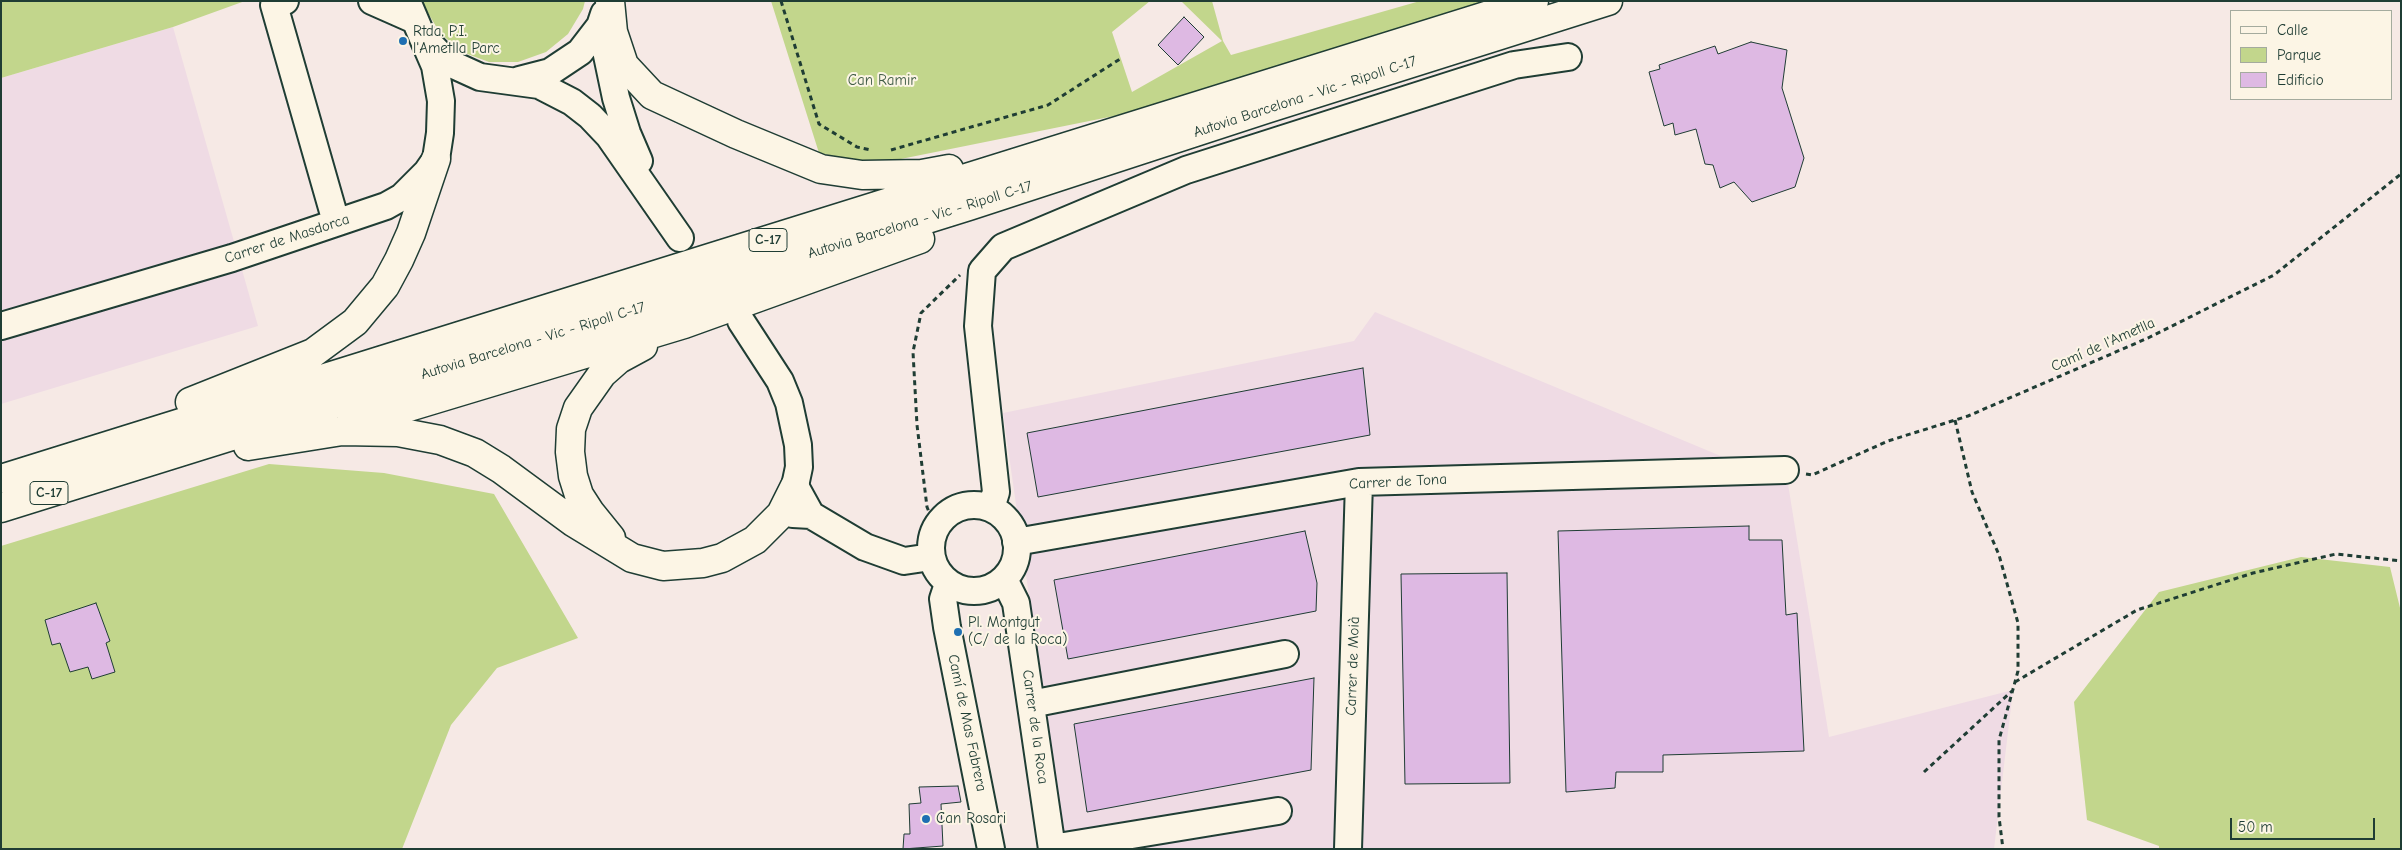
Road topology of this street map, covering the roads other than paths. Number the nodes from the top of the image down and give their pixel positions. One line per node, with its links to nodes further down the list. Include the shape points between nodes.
1 (372, 1): 6 (street)
2 (1534, 1): 9 (highway, Autovia Barcelona - Vic - Ripoll C-17 / C-17)
3 (1608, 1): 10 (highway, Autovia Barcelona - Vic - Ripoll C-17 / C-17)
4 (280, 3): 12 (street)
5 (607, 6): 8 (street, via 600,26 580,52 550,72); 8 (street, via 604,41 627,133 674,229 609,136 590,116 554,92 539,85); 9 (highway, via 624,65 652,95 821,169 862,175 922,174)
6 (415, 19): 8 (street, via 447,62 480,77); 11 (street, via 435,66 441,101)
7 (1568, 57): 23 (street, via 1514,65 1186,170 1003,247 982,270 978,326 996,492)
8 (516, 81)
9 (1049, 151): 18 (highway, Autovia Barcelona - Vic - Ripoll C-17 / C-17)
10 (1124, 155): 14 (highway, via 1023,202); 19 (highway, Autovia Barcelona - Vic - Ripoll C-17 / C-17)
11 (436, 159): 12 (street, Carrer de Masdorca, via 402,197 386,206); 18 (highway, via 399,260 372,305 337,337 292,363)
12 (336, 222): 15 (street, Carrer de Masdorca, via 232,258)
13 (741, 321): 21 (street, via 780,381 789,403 798,445)
14 (684, 324): 16 (highway, via 411,406); 28 (highway, via 619,359 602,374 578,408 571,429 573,476 580,495 604,530)
15 (1, 326)
16 (342, 431): 19 (highway, via 268,441); 28 (highway, via 420,435 474,454)
17 (1785, 470): 20 (street, Carrer de Tona)
18 (1, 477)
19 (97, 477): 22 (highway, Autovia Barcelona - Vic - Ripoll C-17 / C-17)
20 (1359, 482): 26 (street, Carrer de Tona); 36 (street, Carrer de Moià)
21 (795, 486): 24 (highway); 25 (street)
22 (1, 508)
23 (991, 508): 26 (street, via 1006,519); 27 (street, via 971,505 950,511 935,527)
24 (782, 514): 25 (street); 28 (highway, via 755,540 722,558 663,566)
25 (811, 515): 27 (street, via 865,547 904,561)
26 (1016, 542): 29 (street, via 1014,563)
27 (930, 557): 30 (street)
28 (632, 558)
29 (1004, 579): 30 (street, via 986,590 963,591); 32 (street, Carrer de la Roca, via 1016,603)
30 (948, 584): 35 (street, Camí de Mas Fabrera, via 943,599 947,627)
31 (1285, 654): 32 (street)
32 (1031, 704): 34 (street, Carrer de la Roca)
33 (1278, 811): 34 (street)
34 (1052, 848)
35 (991, 849)
36 (1348, 849)

